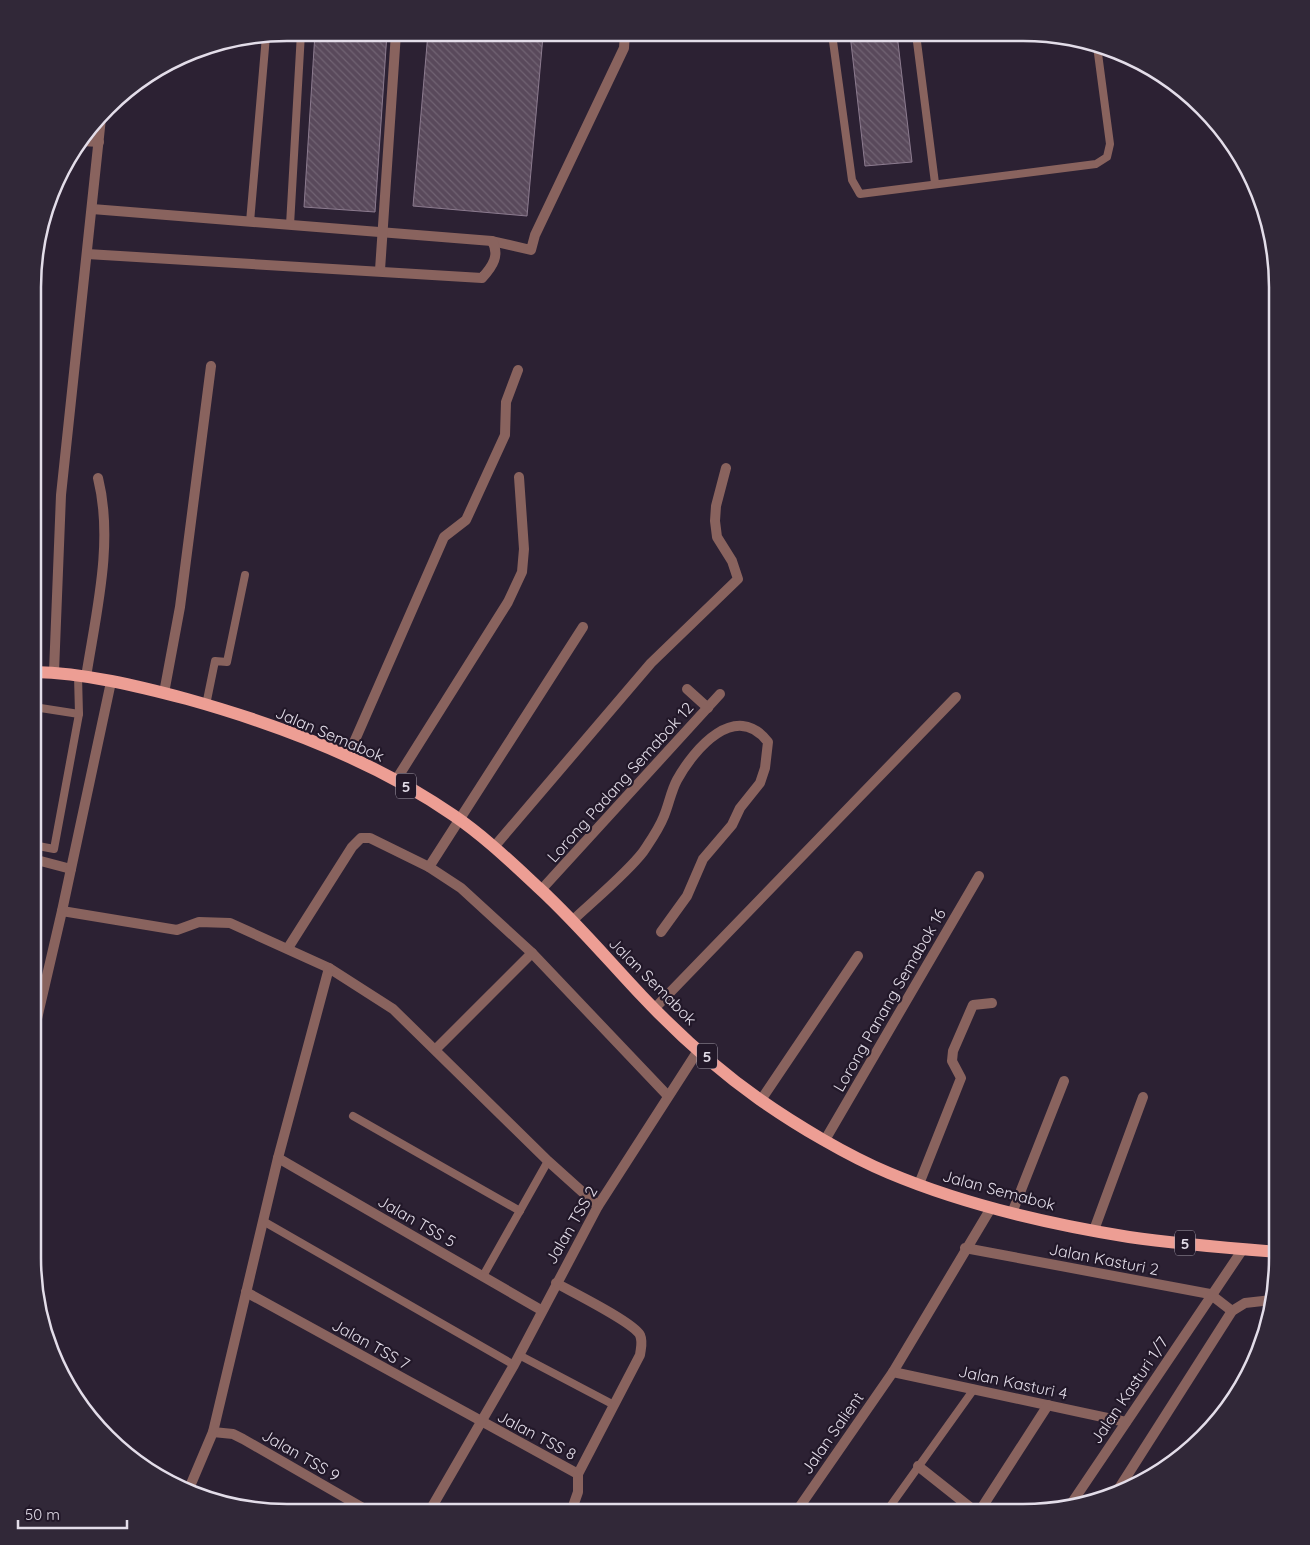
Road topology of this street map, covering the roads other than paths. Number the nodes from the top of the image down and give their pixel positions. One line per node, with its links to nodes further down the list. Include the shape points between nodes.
1 (300, 41): 14 (lane)
2 (395, 41): 15 (street)
3 (624, 41): 16 (street, via 531,250)
4 (833, 41): 11 (lane, via 852,180 860,194)
5 (917, 41): 11 (lane)
6 (265, 42): 13 (lane)
7 (1098, 53): 11 (lane, via 1110,144 1107,157 1096,164)
8 (100, 127): 10 (street)
9 (89, 141): 10 (street)
10 (99, 142): 12 (street)
11 (935, 183)
12 (92, 209): 13 (street); 17 (street)
13 (250, 222): 14 (street)
14 (290, 225): 15 (street)
15 (382, 232): 16 (street); 18 (street)
16 (492, 241): 18 (street, via 496,248 495,259 482,278)
17 (87, 254): 18 (street); 27 (street, via 61,495)
18 (380, 270)
19 (211, 366): 31 (street, via 180,607)
20 (518, 370): 38 (street, via 506,402 505,435 466,520 444,538)
21 (726, 468): 42 (street, via 715,520 717,537 732,561 738,579 652,664)
22 (519, 477): 39 (street, via 524,549 522,572 508,602)
23 (98, 478): 28 (street, via 104,524 101,580)
24 (245, 575): 34 (lane, via 227,662 215,661)
25 (583, 627): 40 (street)
26 (41, 672): 27 (main road, Jalan Semabok / 5)
27 (54, 672): 28 (main road, Jalan Semabok / 5)
28 (82, 676): 29 (main road, Jalan Semabok / 5); 37 (lane)
29 (111, 682): 31 (main road, Jalan Semabok / 5); 45 (street)
30 (687, 689): 36 (street)
31 (164, 693): 34 (main road, Jalan Semabok / 5)
32 (720, 694): 36 (street, Lorong Padang Semabok 12)
33 (956, 697): 57 (street)
34 (206, 705): 38 (main road, Jalan Semabok / 5)
35 (41, 708): 37 (lane)
36 (708, 708): 47 (street, Lorong Padang Semabok 12)
37 (79, 714): 41 (lane, via 54,849)
38 (348, 756): 39 (main road, Jalan Semabok / 5)
39 (396, 780): 40 (main road, Jalan Semabok / 5)
40 (461, 821): 42 (main road, Jalan Semabok / 5); 44 (street)
41 (41, 847)
42 (494, 847): 47 (main road, Jalan Semabok / 5)
43 (41, 861): 45 (street)
44 (429, 868): 51 (street, via 370,838 361,838 352,846); 52 (street, via 461,888)
45 (71, 869): 48 (street)
46 (979, 876): 65 (street, Lorong Panang Semabok 16)
47 (541, 890): 49 (main road, Jalan Semabok / 5)
48 (62, 911): 51 (street, via 177,930 199,922 230,923); 55 (street)
49 (572, 921): 50 (street, via 641,854 664,816 676,781 703,747 730,725 752,727 768,742 760,783 740,808 732,825 703,859 687,896); 57 (main road, Jalan Semabok / 5)
50 (661, 932)
51 (288, 948): 54 (street)
52 (532, 953): 58 (street); 61 (street)
53 (858, 956): 63 (street)
54 (329, 968): 58 (street, via 393,1009); 66 (street)
55 (41, 999)
56 (992, 1004): 68 (street, via 973,1005 953,1051 952,1061 961,1078)
57 (654, 1009): 59 (main road, Jalan Semabok / 5)
58 (436, 1049): 67 (street)
59 (699, 1049): 61 (street, Jalan TSS 2); 63 (main road, Jalan Semabok / 5)
60 (1064, 1081): 72 (street)
61 (668, 1096): 69 (street, Jalan TSS 2)
62 (1143, 1097): 74 (street)
63 (761, 1100): 65 (main road, Jalan Semabok / 5)
64 (353, 1116): 71 (lane)
65 (825, 1140): 68 (main road, Jalan Semabok / 5, via 887,1172)
66 (278, 1158): 73 (street); 78 (street, Jalan TSS 5)
67 (548, 1161): 69 (street); 71 (lane)
68 (919, 1184): 70 (main road, Jalan Semabok / 5)
69 (598, 1206): 79 (street, Jalan TSS 2)
70 (991, 1208): 72 (main road, Jalan Semabok / 5); 75 (street, Jalan Salient)
71 (520, 1211): 78 (lane)
72 (1012, 1213): 74 (main road, Jalan Semabok / 5)
73 (263, 1221): 81 (street); 86 (lane)
74 (1094, 1230): 76 (main road, Jalan Semabok / 5)
75 (966, 1245): 80 (street, Jalan Kasturi 2); 87 (street, Jalan Salient)
76 (1243, 1249): 77 (main road, Jalan Semabok / 5); 80 (street, Jalan Kasturi 1/7)
77 (1269, 1251)
78 (483, 1276): 83 (street, Jalan TSS 5)
79 (556, 1283): 83 (street, Jalan TSS 2); 89 (street, via 639,1333 642,1343 640,1355)
80 (1214, 1289): 84 (street, Jalan Kasturi 2); 92 (street, Jalan Kasturi 1/7)
81 (246, 1292): 91 (street, Jalan TSS 7); 93 (street)
82 (1265, 1301): 84 (street, via 1245,1303)
83 (541, 1310): 85 (street, Jalan TSS 2)
84 (1232, 1311): 96 (street)
85 (519, 1354): 86 (street, Jalan TSS 2); 89 (lane)
86 (514, 1365): 91 (street, Jalan TSS 2)
87 (893, 1372): 88 (street, Jalan Kasturi 4); 102 (street, Jalan Salient)
88 (974, 1389): 90 (street, Jalan Kasturi 4); 94 (lane)
89 (614, 1405): 95 (street)
90 (1048, 1405): 92 (street, Jalan Kasturi 4); 105 (street)
91 (482, 1422): 95 (street, Jalan TSS 8); 100 (street, Jalan TSS 2)
92 (1126, 1422): 98 (street, Jalan Kasturi 1/7)
93 (213, 1432): 97 (street); 99 (street, Jalan TSS 9, via 244,1439)
94 (918, 1466): 103 (lane); 104 (street)
95 (578, 1474): 101 (street)
96 (1123, 1482)
97 (191, 1484)
98 (1077, 1498)
99 (356, 1504)
100 (434, 1504)
101 (574, 1504)
102 (802, 1504)
103 (892, 1504)
104 (968, 1504)
105 (983, 1504)

